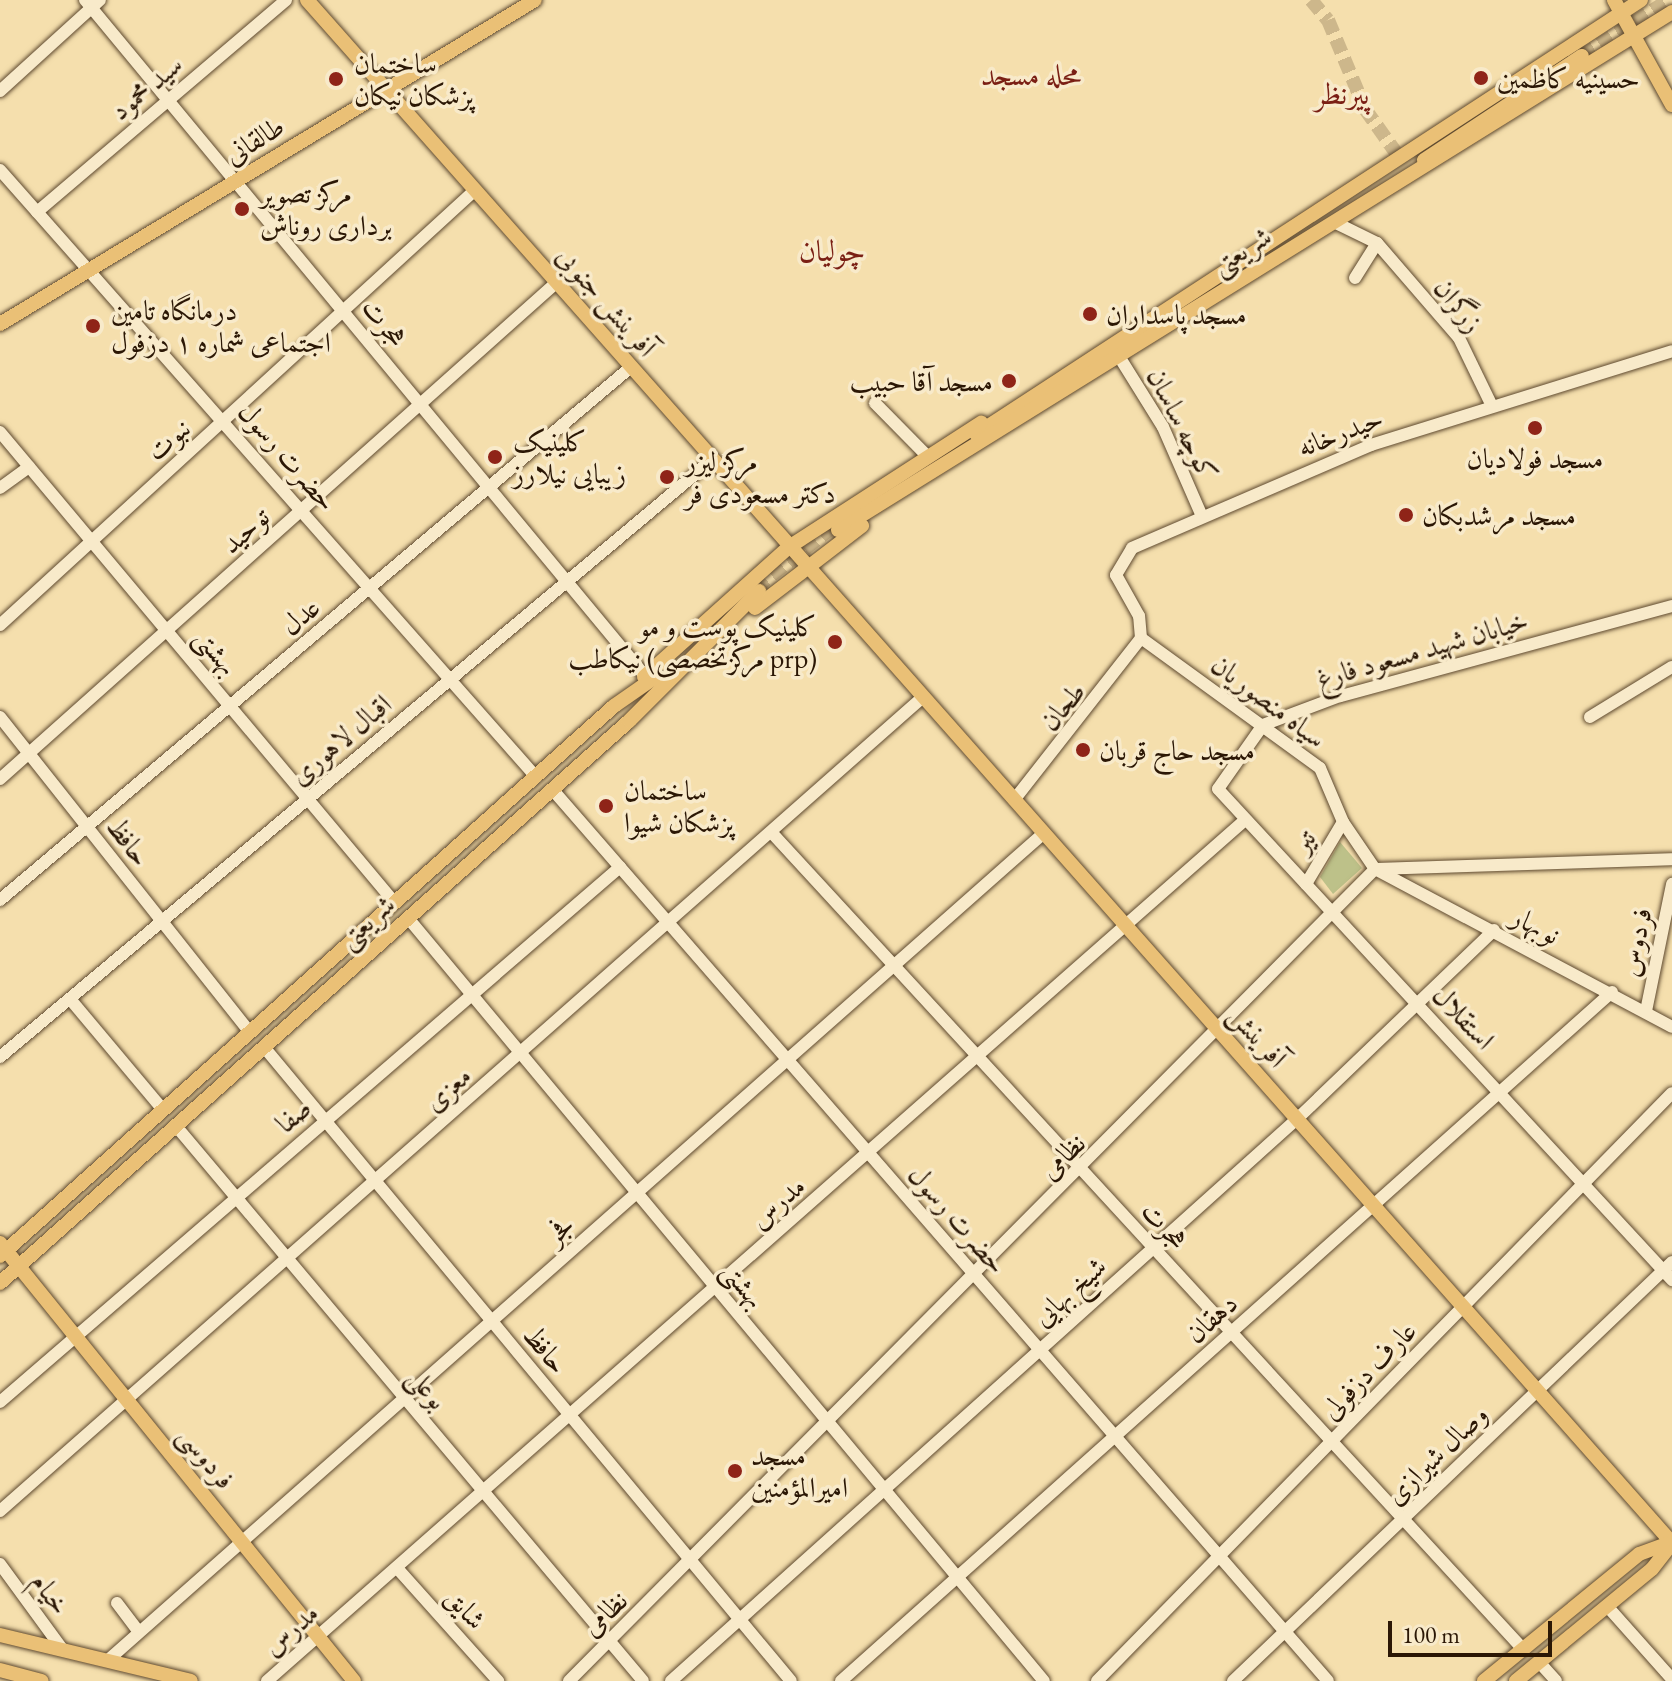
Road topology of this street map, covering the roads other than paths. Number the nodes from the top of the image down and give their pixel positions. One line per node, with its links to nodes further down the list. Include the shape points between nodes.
1 (286, 0): 11 (street, سید محمود)
2 (307, 0): 9 (main road)
3 (535, 0): 9 (main road, طالقانی)
4 (1641, 0): 6 (main road, شریعتی)
5 (92, 3): 10 (street); 11 (street, هجرت)
6 (1618, 6): 8 (main road); 13 (main road, شریعتی)
7 (1672, 12): 8 (main road, شریعتی)
8 (1634, 36): 12 (main road); 15 (main road, شریعتی)
9 (386, 90): 16 (main road, طالقانی); 17 (main road, آفرینش جنوبی)
10 (0, 91)
11 (168, 100): 16 (street, هجرت); 18 (street, سید محمود)
12 (1672, 105)
13 (1396, 160): 15 (main road, via 1580,54 1440,145); 29 (main road, شریعتی)
14 (0, 170): 18 (street, حضرت رسول)
15 (1406, 177): 19 (main road, شریعتی)
16 (238, 181): 21 (main road, طالقانی); 24 (street, هجرت)
17 (475, 190): 23 (main road, آفرینش جنوبی); 24 (street, نبوت)
18 (37, 212): 21 (street, حضرت رسول)
19 (1334, 222): 20 (street); 27 (main road, شریعتی)
20 (1377, 243): 22 (street); 32 (street, زرگران, via 1459,338)
21 (89, 271): 25 (main road, طالقانی); 33 (street, حضرت رسول)
22 (1355, 278)
23 (556, 283): 28 (main road, آفرینش جنوبی); 31 (street, توحید)
24 (344, 310): 31 (street, هجرت); 33 (street, نبوت)
25 (0, 324)
26 (1672, 351): 32 (street, حیدرخانه)
27 (1120, 358): 41 (street, کوچه ساسان, via 1163,427); 42 (main road, شریعتی)
28 (631, 367): 36 (main road, آفرینش جنوبی); 38 (street, عدل)
29 (1023, 399): 35 (main road); 42 (main road, شریعتی)
30 (875, 403): 35 (street)
31 (421, 404): 38 (street, هجرت); 40 (street, توحید)
32 (1491, 404): 41 (street, حیدرخانه)
33 (225, 419): 40 (street, حضرت رسول); 43 (street, نبوت)
34 (0, 432): 37 (street, بهشتی)
35 (927, 456): 42 (main road)
36 (712, 460): 44 (main road, آفرینش جنوبی); 46 (street, اقبال لاهوری)
37 (29, 467): 39 (street); 43 (street, بهشتی)
38 (490, 487): 46 (street, هجرت); 47 (street, عدل)
39 (0, 488)
40 (304, 510): 47 (street, حضرت رسول); 51 (street, توحید)
41 (1201, 514): 52 (street, حیدرخانه, via 1118,562 1118,582 1139,616)
42 (834, 529): 44 (main road); 45 (main road)
43 (93, 540): 50 (street, نبوت); 51 (street, بهشتی)
44 (789, 547): 45 (main road, آفرینش جنوبی); 48 (main road)
45 (805, 565): 48 (main road); 56 (main road, آفرینش)
46 (568, 581): 54 (street, هجرت); 55 (street, اقبال لاهوری)
47 (371, 588): 55 (street, حضرت رسول); 57 (street, عدل)
48 (758, 589): 54 (main road); 58 (main road, شریعتی); 65 (main road, شریعتی, via 629,721)
49 (1672, 606): 61 (street, خیابان شهید مسعود فارغ, via 1353,692)
50 (0, 625)
51 (169, 630): 57 (street, بهشتی); 62 (street, توحید)
52 (1141, 638): 61 (street, سیاه منصوریان); 67 (street, طحان)
53 (1672, 667): 60 (street)
54 (645, 676): 58 (main road)
55 (450, 678): 63 (street, حضرت رسول); 66 (street, اقبال لاهوری)
56 (923, 697): 67 (main road, آفرینش); 71 (street, معزی)
57 (232, 706): 66 (street, بهشتی); 70 (street, عدل)
58 (614, 706): 63 (main road, شریعتی)
59 (0, 717): 62 (street, حافظ)
60 (1590, 717)
61 (1263, 725): 68 (street, استقلال, via 1218,789); 69 (street, سیاه منصوریان, via 1320,768)
62 (29, 754): 64 (street, توحید); 70 (street, حافظ)
63 (536, 777): 79 (main road, شریعتی)
64 (0, 779)
65 (552, 789): 74 (street, حضرت رسول); 81 (main road, شریعتی)
66 (307, 798): 79 (street, بهشتی); 82 (street, اقبال لاهوری)
67 (1014, 800): 72 (main road, آفرینش)
68 (1245, 820): 76 (street, استقلال); 84 (street, مدرس)
69 (1343, 822): 75 (street, سیاه منصوریان); 76 (street, تیر)
70 (88, 827): 78 (street, عدل); 82 (street, حافظ)
71 (772, 833): 83 (street, معزی); 86 (street, هجرت)
72 (1044, 833): 84 (main road, آفرینش); 86 (street, فجر)
73 (1672, 859): 75 (street)
74 (620, 867): 83 (street, حضرت رسول); 88 (street, صفا)
75 (1375, 869): 80 (street, نظامی); 85 (street, نوبهار)
76 (1306, 884): 80 (street, استقلال)
77 (1672, 884): 91 (street, فردوس)
78 (0, 900)
79 (395, 903): 94 (main road, شریعتی)
80 (1333, 912): 90 (street, استقلال); 93 (street, نظامی)
81 (408, 918): 88 (street, بهشتی); 95 (main road, شریعتی)
82 (162, 921): 89 (street, اقبال لاهوری); 94 (street, حافظ)
83 (670, 925): 96 (street, معزی); 99 (street, حضرت رسول)
84 (1126, 926): 93 (main road, آفرینش); 98 (street, مدرس)
85 (1494, 930): 87 (street, نوبهار); 90 (street, شیخ بهایی)
86 (894, 966): 98 (street, هجرت); 99 (street, فجر)
87 (1612, 992): 91 (street, نوبهار); 100 (street, دهقان)
88 (471, 994): 96 (street, بهشتی); 103 (street, صفا)
89 (70, 999): 97 (street, اقبال لاهوری); 102 (street)
90 (1417, 1002): 100 (street, استقلال); 104 (street, شیخ بهایی)
91 (1646, 1011): 92 (street, نوبهار)
92 (1672, 1027)
93 (1219, 1031): 104 (main road, آفرینش); 107 (street, نظامی)
94 (250, 1032): 102 (main road, شریعتی)
95 (264, 1047): 103 (street, حافظ); 105 (main road, شریعتی)
96 (522, 1055): 108 (street, معزی); 110 (street, بهشتی)
97 (0, 1057)
98 (978, 1057): 106 (street, مدرس); 107 (street, هجرت)
99 (788, 1060): 106 (street, حضرت رسول); 110 (street, فجر)
100 (1500, 1092): 109 (street, استقلال); 112 (street, دهقان)
101 (1672, 1093): 109 (street, عارف دزفولی)
102 (163, 1110): 114 (main road, شریعتی)
103 (324, 1119): 108 (street, حافظ); 111 (street, صفا)
104 (1297, 1119): 112 (main road, آفرینش); 113 (street, شیخ بهایی)
105 (176, 1126): 111 (street, بوعلی); 116 (main road, شریعتی)
106 (869, 1153): 118 (street, حضرت رسول); 120 (street, مدرس)
107 (1082, 1170): 113 (street, هجرت); 118 (street, نظامی)
108 (376, 1182): 115 (street, معزی); 122 (street, حافظ)
109 (1585, 1182): 117 (street, استقلال); 121 (street, عارف دزفولی)
110 (636, 1192): 120 (street, بهشتی); 122 (street, فجر)
111 (236, 1197): 115 (street, بوعلی); 124 (street, صفا)
112 (1373, 1205): 121 (main road, آفرینش); 123 (street, دهقان)
113 (1153, 1247): 123 (street, هجرت); 125 (street, شیخ بهایی)
114 (2, 1250): 116 (main road, فردوسی)
115 (288, 1259): 127 (street, بوعلی); 128 (street, معزی)
116 (19, 1266): 119 (main road, شریعتی); 124 (main road, فردوسی)
117 (1669, 1271): 126 (street, وصال شیرازی)
118 (977, 1277): 125 (street, حضرت رسول); 131 (street, نظامی)
119 (0, 1283)
120 (716, 1288): 130 (street, مدرس); 131 (street, بهشتی)
121 (1463, 1307): 126 (main road, آفرینش); 133 (street, عارف دزفولی)
122 (492, 1321): 127 (street, فجر); 130 (street, حافظ)
123 (1231, 1332): 132 (street, دهقان); 133 (street, هجرت)
124 (75, 1336): 128 (main road, فردوسی); 129 (street, صفا)
125 (1039, 1349): 132 (street, حضرت رسول); 134 (street, شیخ بهایی)
126 (1537, 1391): 137 (street, وصال شیرازی); 139 (main road, آفرینش)
127 (404, 1397): 135 (street, بوعلی); 138 (street, فجر)
128 (127, 1400): 136 (street, معزی); 138 (main road, فردوسی)
129 (0, 1402)
130 (571, 1416): 135 (street, مدرس); 141 (street, حافظ)
131 (830, 1425): 134 (street, بهشتی); 141 (street, نظامی)
132 (1115, 1436): 140 (street, حضرت رسول); 144 (street, دهقان)
133 (1332, 1441): 137 (street, هجرت); 140 (street, عارف دزفولی)
134 (883, 1489): 144 (street, بهشتی); 147 (street, شیخ بهایی)
135 (484, 1493): 143 (street, مدرس); 152 (street, بوعلی)
136 (0, 1511)
137 (1403, 1519): 149 (street, وصال شیرازی); 153 (street, هجرت)
138 (241, 1540): 148 (street, فجر); 151 (main road, فردوسی)
139 (1672, 1542): 146 (main road, via 1652,1569); 153 (main road, via 1639,1554)
140 (1219, 1556): 149 (street, حضرت رسول); 170 (street, عارف دزفولی)
141 (692, 1561): 147 (street, حافظ); 152 (street, نظامی)
142 (0, 1564): 154 (street, خیام)
143 (397, 1568): 151 (street, مدرس); 163 (street, شایق)
144 (957, 1577): 168 (street, دهقان); 169 (street, بهشتی)
145 (117, 1603): 148 (street)
146 (1607, 1606): 156 (main road); 158 (street)
147 (740, 1618): 166 (street, شیخ بهایی); 167 (street, حافظ)
148 (138, 1631): 155 (street, فجر)
149 (1285, 1631): 171 (street, وصال شیرازی); 172 (street, حضرت رسول)
150 (0, 1635): 154 (main road)
151 (318, 1636): 161 (street, مدرس); 162 (main road, فردوسی)
152 (609, 1641): 164 (street, نظامی); 165 (street, بوعلی)
153 (1523, 1649): 173 (main road)
154 (63, 1650): 155 (main road)
155 (107, 1661): 160 (main road)
156 (1539, 1662): 174 (main road); 175 (street)
157 (0, 1670): 159 (main road)
158 (1672, 1679)
159 (42, 1681)
160 (191, 1681)
161 (267, 1681)
162 (354, 1681)
163 (498, 1681)
164 (569, 1681)
165 (643, 1681)
166 (671, 1681)
167 (791, 1681)
168 (841, 1681)
169 (1044, 1681)
170 (1097, 1681)
171 (1233, 1681)
172 (1328, 1681)
173 (1484, 1681)
174 (1516, 1681)
175 (1556, 1681)

